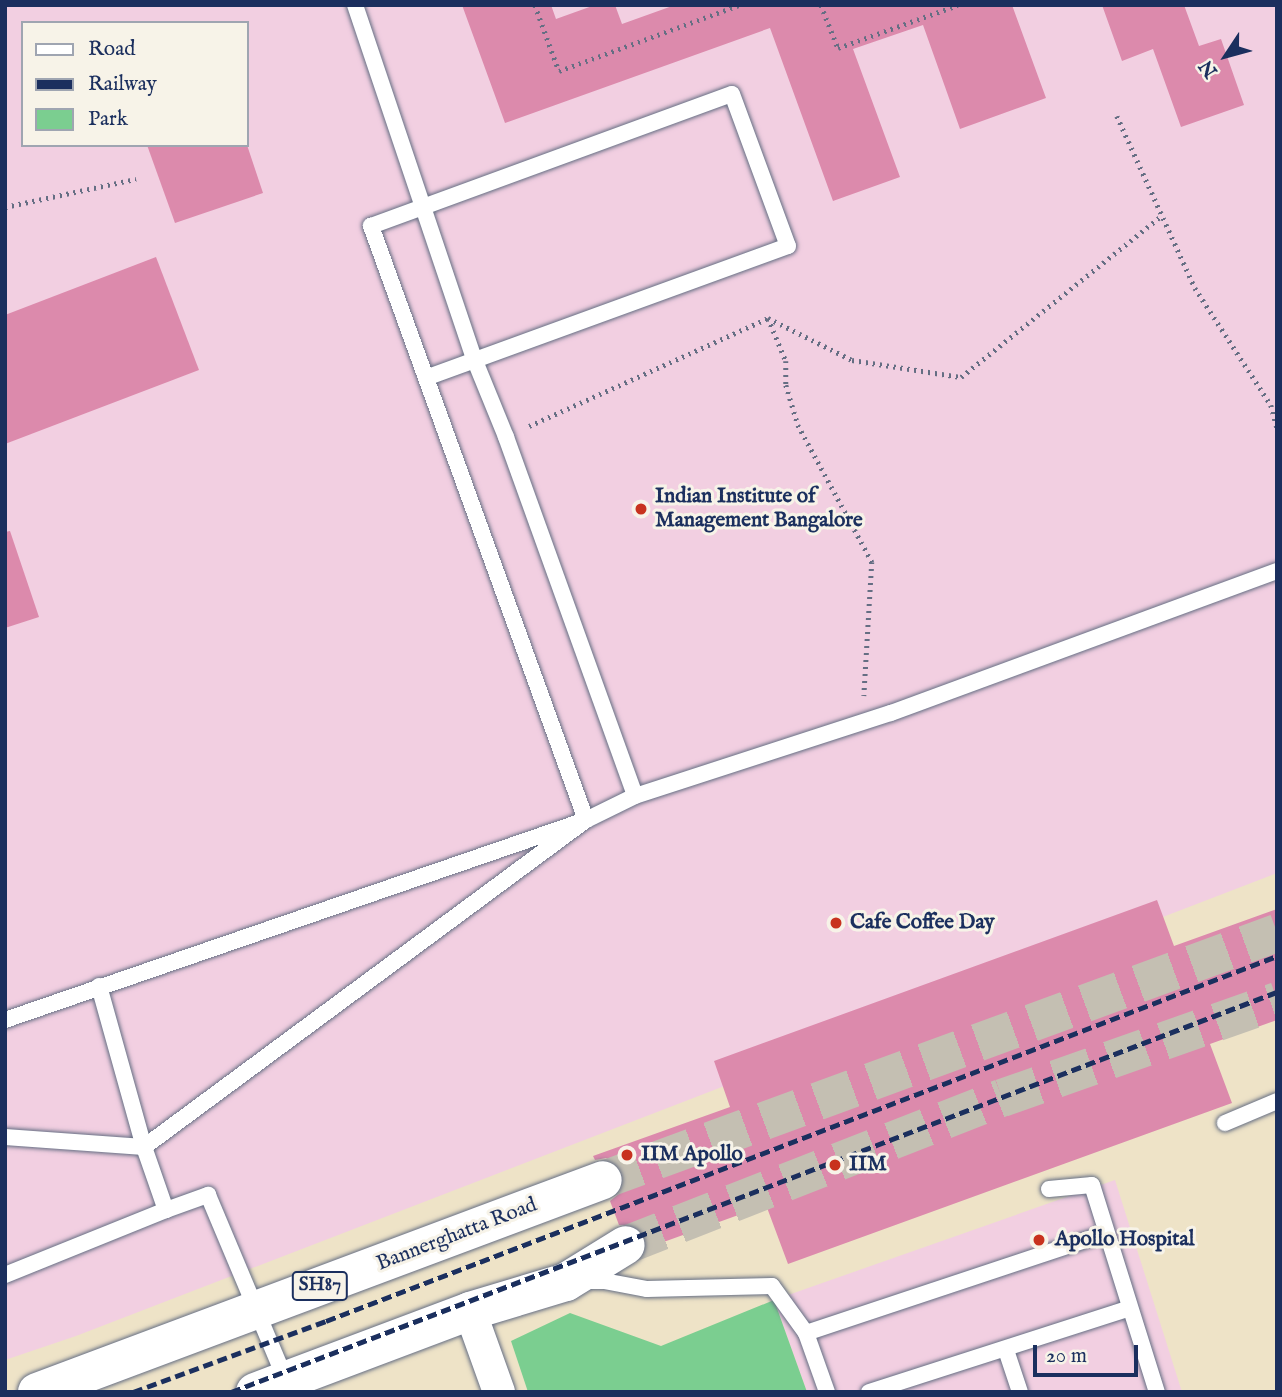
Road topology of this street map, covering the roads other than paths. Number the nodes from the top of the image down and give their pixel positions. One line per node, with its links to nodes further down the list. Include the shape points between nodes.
1 (355, 5): 2 (lane)
2 (425, 207): 3 (lane); 3 (lane, via 732,94 788,246); 4 (lane, via 371,226)
3 (475, 360): 4 (lane); 6 (lane)
4 (426, 378): 7 (lane)
5 (1277, 571): 6 (lane, via 891,713)
6 (635, 796): 7 (lane)
7 (586, 820): 8 (lane); 13 (lane)
8 (99, 986): 9 (lane); 13 (lane)
9 (5, 1020)
10 (1277, 1101): 11 (lane)
11 (1226, 1123)
12 (5, 1137): 13 (lane)
13 (144, 1147): 16 (lane)
14 (603, 1180): 22 (main road, Bannerghatta Road / SH87)
15 (1049, 1189): 17 (lane, via 1092,1185)
16 (166, 1210): 19 (lane); 22 (lane, via 208,1195)
17 (1106, 1233): 21 (lane); 24 (lane)
18 (626, 1245): 20 (main road)
19 (5, 1275)
20 (566, 1282): 23 (main road); 24 (lane, via 604,1280 647,1289 772,1286)
21 (1130, 1308): 25 (lane); 32 (lane)
22 (258, 1309): 26 (lane); 27 (main road, Bannerghatta Road / SH87)
23 (470, 1311): 26 (main road); 28 (street)
24 (806, 1333): 29 (lane)
25 (1006, 1350): 30 (lane); 31 (lane)
26 (271, 1387)
27 (37, 1392)
28 (499, 1392)
29 (827, 1392)
30 (869, 1392)
31 (1020, 1392)
32 (1157, 1392)

